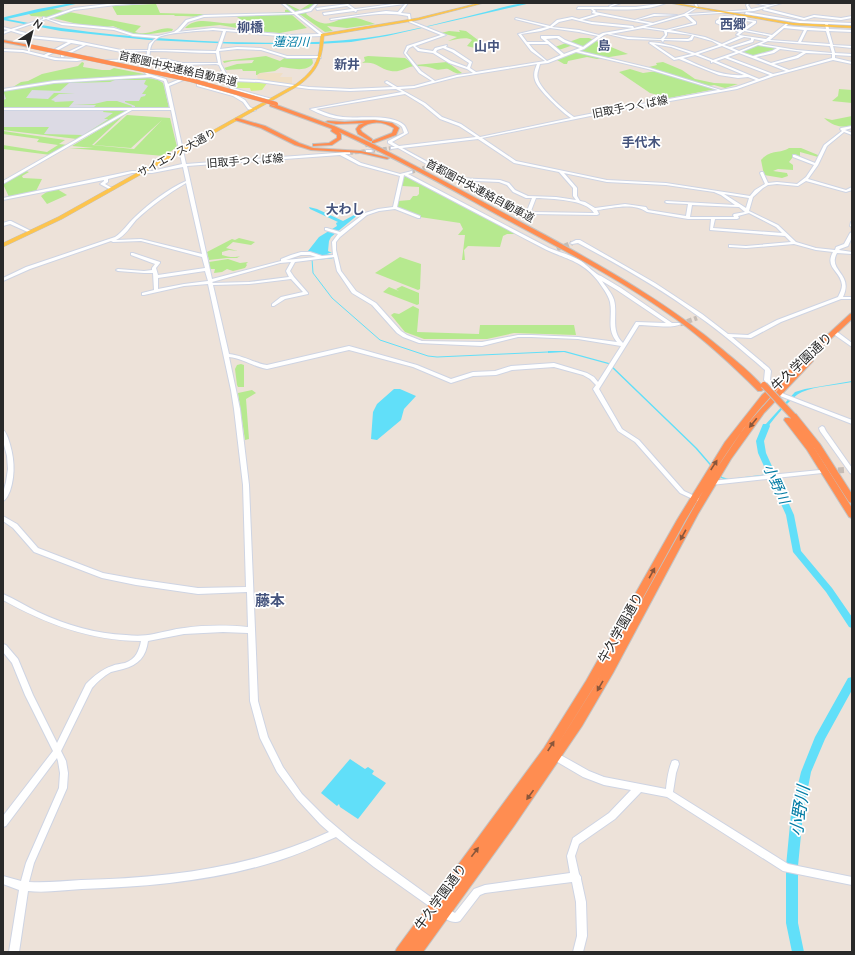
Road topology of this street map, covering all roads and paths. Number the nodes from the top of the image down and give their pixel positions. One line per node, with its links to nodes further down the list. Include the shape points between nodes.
1 (147, 3): 51 (street, via 87,7)
2 (282, 3): 40 (street)
3 (317, 3): 40 (street, via 310,10)
4 (322, 3): 24 (street)
5 (338, 3): 17 (street); 24 (street)
6 (386, 3): 18 (street)
7 (406, 3): 20 (street); 23 (street)
8 (478, 3): 53 (main road)
9 (483, 3): 53 (main road)
10 (620, 3): 26 (street)
11 (666, 3): 26 (street, via 648,7)
12 (670, 3): 27 (main road)
13 (695, 3): 27 (street)
14 (749, 3): 32 (street, via 747,5)
15 (754, 3): 21 (street)
16 (781, 3): 21 (street)
17 (345, 4): 22 (street); 24 (street)
18 (373, 4): 22 (street); 23 (street)
19 (589, 4): 25 (street)
20 (404, 6): 31 (street); 36 (street)
21 (771, 6): 28 (street)
22 (351, 7): 30 (street); 34 (street)
23 (378, 7): 30 (street); 31 (street)
24 (318, 8): 34 (street)
25 (578, 8): 29 (street); 52 (street, via 578,13)
26 (602, 8): 29 (street)
27 (696, 8): 37 (main road); 43 (street)
28 (763, 8): 32 (street); 44 (street); 59 (street)
29 (591, 9): 42 (street)
30 (355, 10): 39 (street); 41 (street)
31 (381, 10): 35 (street); 39 (street)
32 (750, 10): 33 (street)
33 (737, 11): 37 (street); 44 (street)
34 (321, 12): 41 (street)
35 (385, 12): 36 (street); 45 (street)
36 (400, 12): 53 (street, via 409,15)
37 (719, 12): 43 (street); 49 (main road)
38 (819, 12): 47 (street)
39 (359, 13): 45 (street); 48 (street)
40 (293, 14): 80 (street, via 204,16 187,21); 85 (street)
41 (324, 14): 48 (street)
42 (599, 14): 55 (street); 56 (street)
43 (685, 14): 46 (street); 76 (street, via 695,23)
44 (754, 14): 49 (street); 59 (street)
45 (362, 15): 48 (street, via 332,20)
46 (680, 16): 57 (street, via 654,16); 61 (street)
47 (814, 16): 50 (street, via 841,19); 59 (street)
48 (328, 17)
49 (749, 17): 58 (street); 60 (main road)
50 (852, 17)
51 (44, 18): 71 (street); 91 (street, via 62,24 114,29)
52 (572, 18): 56 (street); 65 (street, via 558,21)
53 (410, 19): 85 (main road); 93 (street, via 444,35)
54 (516, 19): 65 (street)
55 (623, 19): 57 (street); 63 (street)
56 (578, 20): 63 (street)
57 (634, 20): 61 (street)
58 (744, 20): 70 (street); 70 (street, via 724,17 717,22); 77 (street, via 754,22)
59 (804, 20): 64 (street)
60 (788, 23): 64 (main road); 66 (street)
61 (653, 24): 69 (street)
62 (852, 24): 64 (street)
63 (612, 25): 69 (street); 74 (street)
64 (827, 26): 67 (main road); 75 (street); 78 (street); 107 (street)
65 (550, 27): 73 (street); 86 (street, via 579,30)
66 (784, 27): 75 (street); 89 (street)
67 (852, 27)
68 (3, 28): 71 (street)
69 (640, 28): 74 (street); 76 (street)
70 (732, 28): 77 (street)
71 (12, 30): 79 (street); 97 (street, via 30,37)
72 (225, 30): 80 (street); 85 (street, via 289,36); 117 (street)
73 (541, 30): 81 (street); 83 (street)
74 (626, 30): 84 (street)
75 (806, 30): 102 (street)
76 (665, 31): 87 (street); 94 (street, via 666,35)
77 (742, 31): 88 (street, via 737,35); 89 (street)
78 (852, 31)
79 (3, 33)
80 (174, 33): 91 (street)
81 (530, 33): 82 (street); 99 (street, via 519,34)
82 (541, 34): 83 (street); 92 (street)
83 (547, 34): 90 (street, via 555,34)
84 (607, 34): 86 (street); 94 (street, via 623,38)
85 (322, 35): 131 (main road, サイエンス大通り)
86 (599, 36): 110 (street)
87 (693, 36): 94 (street, via 688,40); 106 (street)
88 (744, 36): 95 (street); 106 (street)
89 (774, 36): 96 (street)
90 (558, 37): 92 (street); 110 (street)
91 (155, 38): 116 (street)
92 (543, 38): 100 (street)
93 (431, 39): 105 (street); 108 (street, via 441,42 446,46)
94 (662, 39): 104 (street)
95 (752, 40): 96 (street); 101 (street); 111 (street)
96 (767, 40): 101 (street); 102 (street)
97 (72, 41): 103 (street); 128 (street)
98 (3, 42): 167 (highway, 首都圏中央連絡自動車道, bridge, via 187,81)
99 (528, 43): 100 (street); 140 (street, via 532,50)
100 (549, 43): 129 (street, via 556,52)
101 (760, 43): 112 (street); 119 (street); 120 (street, via 802,47)
102 (799, 43): 107 (street)
103 (86, 44): 114 (street); 135 (street)
104 (663, 44): 125 (street); 134 (street, via 650,44 675,59)
105 (413, 45): 123 (street, via 419,50); 156 (street, via 406,49 406,56 420,72)
106 (722, 45): 111 (street); 125 (street)
107 (832, 46): 109 (street); 124 (street)
108 (444, 47): 123 (street); 146 (street, via 470,63)
109 (852, 47)
110 (583, 48): 118 (street)
111 (729, 48): 119 (street)
112 (780, 48): 120 (street); 133 (street)
113 (3, 50): 128 (street)
114 (115, 50): 115 (street); 122 (street)
115 (127, 51): 116 (street); 139 (street)
116 (148, 51): 117 (street); 138 (street)
117 (218, 51): 131 (street, via 237,48 261,49 287,57); 143 (street)
118 (576, 51): 129 (street); 163 (street, via 646,67)
119 (738, 51): 132 (street); 133 (street)
120 (802, 51): 121 (street)
121 (807, 51): 124 (street); 145 (street, via 798,57)
122 (112, 52)
123 (434, 52): 146 (street)
124 (833, 53): 127 (street); 136 (street)
125 (694, 55): 134 (street); 141 (street)
126 (848, 55): 142 (street)
127 (852, 55)
128 (45, 56): 135 (street)
129 (564, 56): 140 (street)
130 (110, 57): 137 (street)
131 (320, 57): 159 (main road, サイエンス大通り, via 313,72)
132 (725, 57): 141 (street); 149 (street)
133 (753, 57): 145 (street)
134 (680, 58): 152 (street, via 717,75)
135 (55, 59): 137 (street, via 93,58)
136 (832, 59): 142 (street); 147 (street, 旧取手つくば線)
137 (107, 61): 139 (street)
138 (146, 61): 139 (street); 143 (street); 150 (street, via 146,73)
139 (117, 62)
140 (547, 62): 144 (street)
141 (712, 62): 152 (street)
142 (851, 63)
143 (220, 64): 151 (street)
144 (539, 64): 148 (street); 173 (street, via 536,70 540,87)
145 (771, 64): 147 (street)
146 (468, 68): 148 (street)
147 (789, 71): 149 (street, 旧取手つくば線)
148 (475, 73): 156 (street)
149 (773, 75): 154 (street, 旧取手つくば線)
150 (151, 76): 158 (street, via 165,80); 162 (street, via 54,82)
151 (226, 76): 153 (street); 158 (street, via 185,78)
152 (747, 76): 154 (street)
153 (232, 80): 159 (street); 164 (street, via 231,89)
154 (759, 80): 163 (street, 旧取手つくば線)
155 (387, 82): 161 (street)
156 (435, 82): 160 (street)
157 (198, 85): 166 (street)
158 (168, 86): 170 (street)
159 (295, 86): 161 (street, via 355,90); 167 (main road, サイエンス大通り)
160 (414, 87): 161 (street); 165 (street)
161 (396, 88): 165 (street)
162 (3, 90)
163 (722, 90): 173 (street, 旧取手つくば線)
164 (240, 91): 166 (street); 167 (street)
165 (404, 93): 179 (street, via 424,104 441,118 460,125); 181 (street, via 312,109 342,119 379,118 399,122 406,129 406,133 389,142)
166 (233, 94): 172 (street)
167 (273, 103): 168 (highway, 首都圏中央連絡自動車道); 172 (main road, サイエンス大通り); 175 (highway, 首都圏中央連絡自動車道)
168 (290, 108): 190 (highway, 首都圏中央連絡自動車道); 190 (highway, via 334,123 379,122 388,123 397,128 394,134 374,141 392,133 394,129 390,125 372,123 358,129 362,135)
169 (3, 109): 171 (street)
170 (172, 109): 171 (street); 184 (street)
171 (131, 110): 201 (street)
172 (254, 110): 174 (main road, サイエンス大通り)
173 (572, 118): 179 (street, 旧取手つくば線)
174 (238, 119): 180 (highway, via 261,124); 182 (highway); 184 (main road, サイエンス大通り)
175 (312, 120): 180 (highway, via 337,132 339,139 330,144 320,145); 203 (highway, 首都圏中央連絡自動車道, via 369,144)
176 (852, 127): 177 (street, via 842,129)
177 (844, 132): 178 (street); 189 (street, via 824,147)
178 (852, 134)
179 (477, 138): 181 (street, 旧取手つくば線); 195 (street, via 516,162)
180 (299, 142): 182 (highway, via 321,148 360,145 338,149)
181 (400, 147): 183 (street, 旧取手つくば線); 191 (street)
182 (311, 148): 203 (highway, via 378,155)
183 (392, 148)
184 (181, 150): 188 (street); 193 (main road, サイエンス大通り)
185 (349, 153): 186 (street, 旧取手つくば線)
186 (341, 154): 188 (street, 旧取手つくば線); 197 (street, via 360,164)
187 (794, 156): 189 (street)
188 (185, 165): 193 (street, 旧取手つくば線, via 155,172); 200 (street)
189 (816, 165): 199 (street)
190 (419, 166): 264 (highway, 首都圏中央連絡自動車道, via 586,255 654,295 727,350)
191 (432, 166): 192 (street); 208 (street, via 456,178 500,181 518,193)
192 (427, 167)
193 (142, 172): 198 (street, 旧取手つくば線); 205 (main road, サイエンス大通り)
194 (411, 172): 197 (street)
195 (561, 172): 206 (street, via 607,181 666,184); 210 (street, via 575,188)
196 (762, 173): 202 (street)
197 (403, 175): 214 (street); 245 (street, via 568,256 586,266)
198 (106, 178): 205 (street, via 106,182 102,184); 209 (street, 旧取手つくば線)
199 (806, 180): 202 (street, via 798,185); 204 (street, via 846,191)
200 (188, 181): 228 (street, via 133,220 124,233); 236 (street)
201 (3, 183)
202 (767, 184): 207 (street, via 760,187)
203 (452, 188): 264 (highway, 首都圏中央連絡自動車道, via 593,263 649,297 705,337)
204 (852, 188)
205 (111, 190): 224 (main road, サイエンス大通り)
206 (714, 191): 207 (street); 213 (street, via 728,197)
207 (751, 197): 216 (street)
208 (534, 198): 210 (street); 215 (street, via 529,211 532,213 597,214)
209 (3, 199)
210 (579, 202): 215 (street)
211 (667, 202): 212 (street)
212 (690, 203): 213 (street); 218 (street)
213 (739, 206): 216 (street)
214 (395, 208): 217 (street); 225 (street, via 366,214)
215 (594, 208): 218 (street, via 626,205)
216 (749, 212): 219 (street, via 735,215 737,218); 227 (street, via 777,226)
217 (419, 216)
218 (688, 218): 219 (street)
219 (713, 219): 227 (street, via 711,229)
220 (852, 223): 222 (street)
221 (3, 225): 224 (street, via 10,222)
222 (852, 226)
223 (328, 230): 225 (street)
224 (32, 232): 231 (main road, サイエンス大通り)
225 (340, 233): 237 (street, via 334,242)
226 (852, 233): 233 (street, via 846,245)
227 (787, 235): 230 (street)
228 (111, 241): 236 (street, via 141,240); 247 (street, via 28,268)
229 (572, 243): 259 (street, via 578,241 612,259 667,292)
230 (794, 243): 232 (street); 233 (street)
231 (3, 245)
232 (731, 246)
233 (837, 250): 234 (street); 251 (street, via 832,259 843,279 845,290)
234 (852, 253)
235 (133, 254): 243 (street, via 158,263)
236 (204, 256): 241 (street)
237 (335, 256): 238 (street); 260 (street, via 339,271 354,292 374,304 402,335 416,341 482,344 518,336 531,336 578,338)
238 (321, 257): 239 (street); 240 (street, via 304,252)
239 (294, 260): 240 (street); 246 (street, via 288,271)
240 (280, 262): 248 (street)
241 (208, 269): 244 (street); 248 (street)
242 (118, 270): 243 (street)
243 (155, 271): 244 (street)
244 (156, 277): 249 (street)
245 (598, 277): 257 (street); 260 (street, via 612,303 613,333)
246 (292, 278): 248 (street, via 249,283); 253 (street, via 306,293 283,298)
247 (3, 280)
248 (211, 282): 249 (street); 262 (street)
249 (156, 291): 250 (street)
250 (144, 294)
251 (840, 298): 252 (street); 259 (street, via 779,321 750,337)
252 (852, 298)
253 (274, 305)
254 (852, 315): 258 (highway, 牛久学園通り)
255 (852, 322): 258 (highway, 牛久学園通り)
256 (679, 324): 257 (street)
257 (671, 325): 260 (street, via 638,323)
258 (836, 333): 261 (street); 265 (highway, 牛久学園通り)
259 (727, 335): 265 (street, via 767,369 767,380)
260 (624, 345): 263 (street)
261 (852, 345)
262 (226, 355): 263 (street, via 237,355 267,367 349,348 408,364 451,381 473,374 548,365 586,374); 279 (street, via 234,390 244,463)
263 (598, 386): 275 (street, via 596,389 620,430 637,441 679,489)
264 (763, 387): 266 (highway, 首都圏中央連絡自動車道)
265 (776, 390): 267 (street, via 791,399); 273 (highway, 牛久学園通り, one-way to 273); 275 (highway, 牛久学園通り, one-way to 265, via 728,444 753,411)
266 (790, 418): 276 (highway, 首都圏中央連絡自動車道, via 817,446); 277 (highway, 首都圏中央連絡自動車道)
267 (852, 422)
268 (822, 428): 270 (street)
269 (3, 432): 272 (street, via 9,449)
270 (850, 470)
271 (820, 472): 273 (street)
272 (6, 473): 274 (street, via 10,478)
273 (711, 483): 275 (highway, 牛久学園通り)
274 (3, 499)
275 (698, 499): 285 (highway, 牛久学園通り, one-way to 285, via 599,688); 295 (highway, 牛久学園通り, one-way to 275, via 564,726)
276 (852, 500)
277 (852, 515)
278 (3, 518): 279 (street, via 15,526 36,550 102,575 198,591)
279 (249, 589): 281 (street)
280 (3, 597): 282 (street, via 62,625 102,635)
281 (251, 630): 282 (street, via 235,628 188,631); 290 (street, via 254,701 257,720 268,751 289,786 312,812)
282 (145, 638): 284 (street, via 140,658 134,663 112,668 89,686)
283 (3, 647): 284 (street, via 15,662)
284 (58, 750): 289 (street); 294 (street, via 62,761 63,788 30,863)
285 (557, 756): 287 (street, via 586,774 604,781); 295 (highway, 牛久学園通り, one-way to 295, via 520,809)
286 (675, 764): 288 (street)
287 (639, 788): 288 (street); 291 (street, via 612,816 576,841 571,856)
288 (669, 794): 293 (street, via 786,868)
289 (3, 822)
290 (336, 833): 294 (street, via 284,855 206,873 104,885); 295 (street)
291 (577, 877): 295 (street, via 486,888 477,892 457,918); 299 (street, via 582,936)
292 (3, 880): 294 (street)
293 (852, 881)
294 (24, 886): 296 (street)
295 (439, 909): 297 (highway, 牛久学園通り); 298 (highway, 牛久学園通り)
296 (14, 952)
297 (401, 952)
298 (415, 952)
299 (578, 952)

